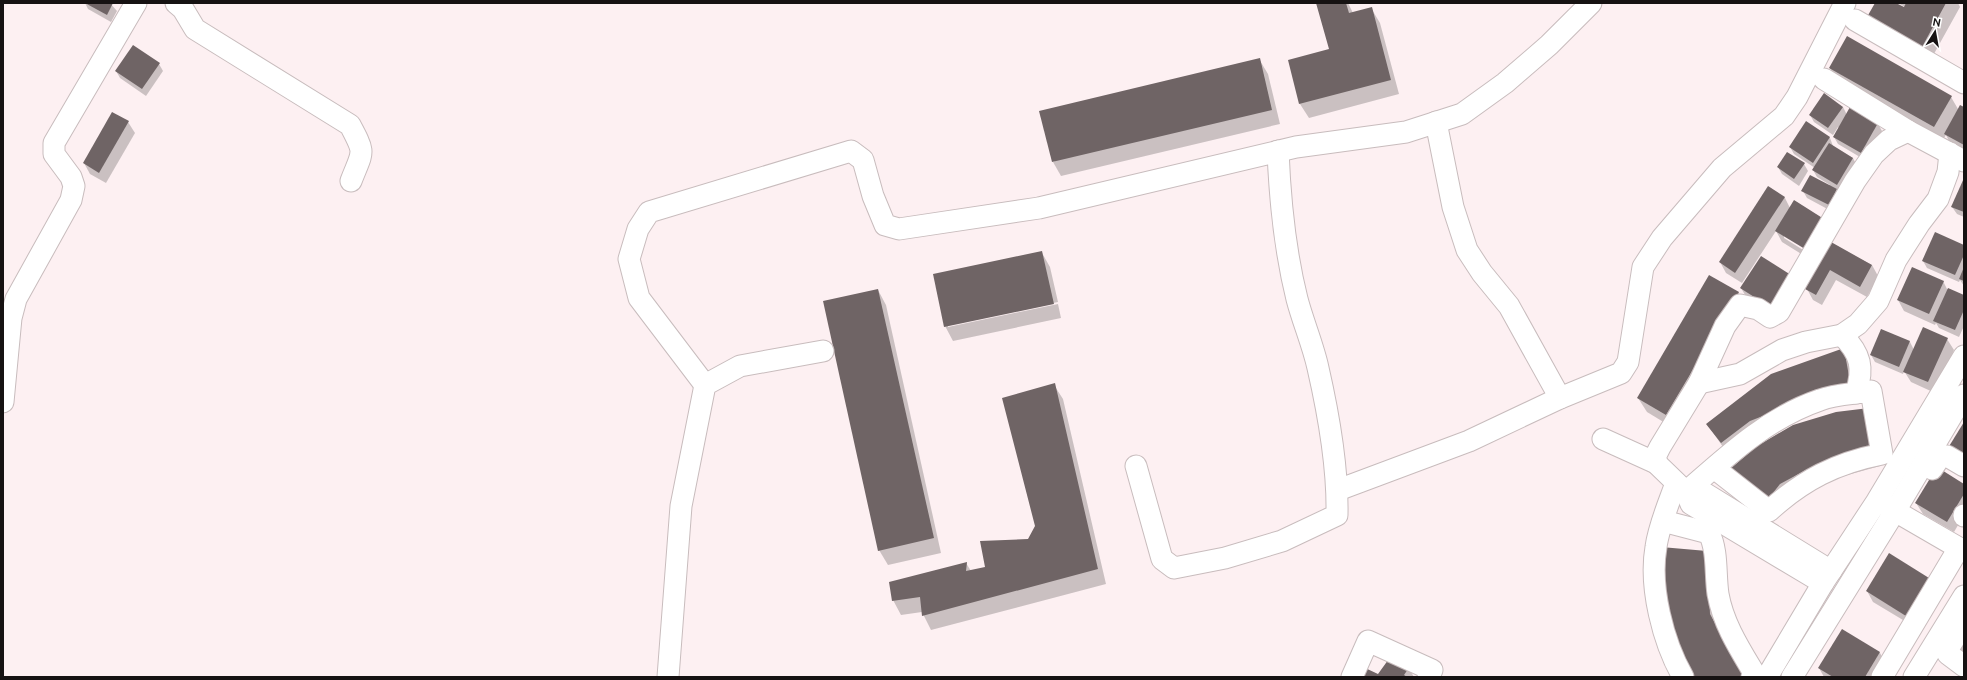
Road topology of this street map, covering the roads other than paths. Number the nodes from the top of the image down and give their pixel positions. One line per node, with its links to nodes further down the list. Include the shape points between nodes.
1 (136, 3): 20 (street, via 54,143 54,154 71,177 74,186 71,200 16,299 11,318)
2 (176, 3): 11 (street, via 183,9 195,29 350,126 362,146 362,157)
3 (1591, 3): 7 (street, via 1549,45 1505,82 1462,114)
4 (1850, 11): 6 (street); 19 (street, via 1784,116 1722,168 1662,238 1643,267 1628,362 1621,373)
5 (1824, 78): 8 (street)
6 (1964, 83)
7 (1436, 122): 9 (street, via 1406,132); 19 (street, via 1453,207 1467,250 1482,274 1509,306)
8 (1908, 131): 10 (street); 15 (street, via 1889,140 1874,154 1855,181 1779,312 1770,317 1758,309 1740,305 1725,326)
9 (1278, 151): 16 (street, via 1039,208 899,229 885,225 863,160 851,151 649,212 638,229 629,259 639,298); 28 (street, via 1280,198 1287,247 1297,298 1318,367 1330,426)
10 (1957, 157): 12 (street, via 1948,172 1938,199 1896,260 1878,301 1858,324)
11 (351, 180)
12 (1842, 335): 15 (street, via 1782,350 1740,374); 17 (street, via 1852,345 1860,364)
13 (824, 351): 16 (street, via 740,366)
14 (1964, 356): 29 (street)
15 (1699, 383): 22 (street, via 1660,447)
16 (705, 385): 39 (street, via 681,506)
17 (1856, 393): 25 (street, via 1820,399 1774,420 1734,449); 25 (street, via 1871,391 1882,454 1838,467 1809,480 1785,496 1769,512)
18 (1964, 395): 30 (street)
19 (1560, 398): 28 (street, via 1469,441)
20 (3, 402)
21 (1604, 439): 22 (street)
22 (1656, 463): 27 (street)
23 (1136, 466): 28 (street, via 1162,559 1174,568 1225,558 1282,541 1337,516)
24 (1964, 466): 26 (street, via 1947,456 1940,457)
25 (1714, 468): 27 (street)
26 (1932, 469)
27 (1681, 487): 31 (street); 33 (street, via 1691,504)
28 (1338, 490)
29 (1877, 501): 30 (street); 33 (street)
30 (1895, 511): 32 (street); 38 (street)
31 (1663, 521): 37 (street, via 1709,533 1713,542 1718,595 1726,622 1754,672); 42 (street, via 1656,546 1653,577 1660,616 1677,667)
32 (1961, 549): 43 (street)
33 (1826, 577): 37 (street)
34 (1964, 596): 44 (street)
35 (1964, 623): 36 (street, via 1949,647 1948,654)
36 (1964, 666)
37 (1767, 673): 38 (street)
38 (1800, 675)
39 (668, 677)
40 (1352, 677): 41 (street, via 1368,641 1432,670)
41 (1428, 677)
42 (1683, 677)
43 (1882, 677)
44 (1914, 677)

